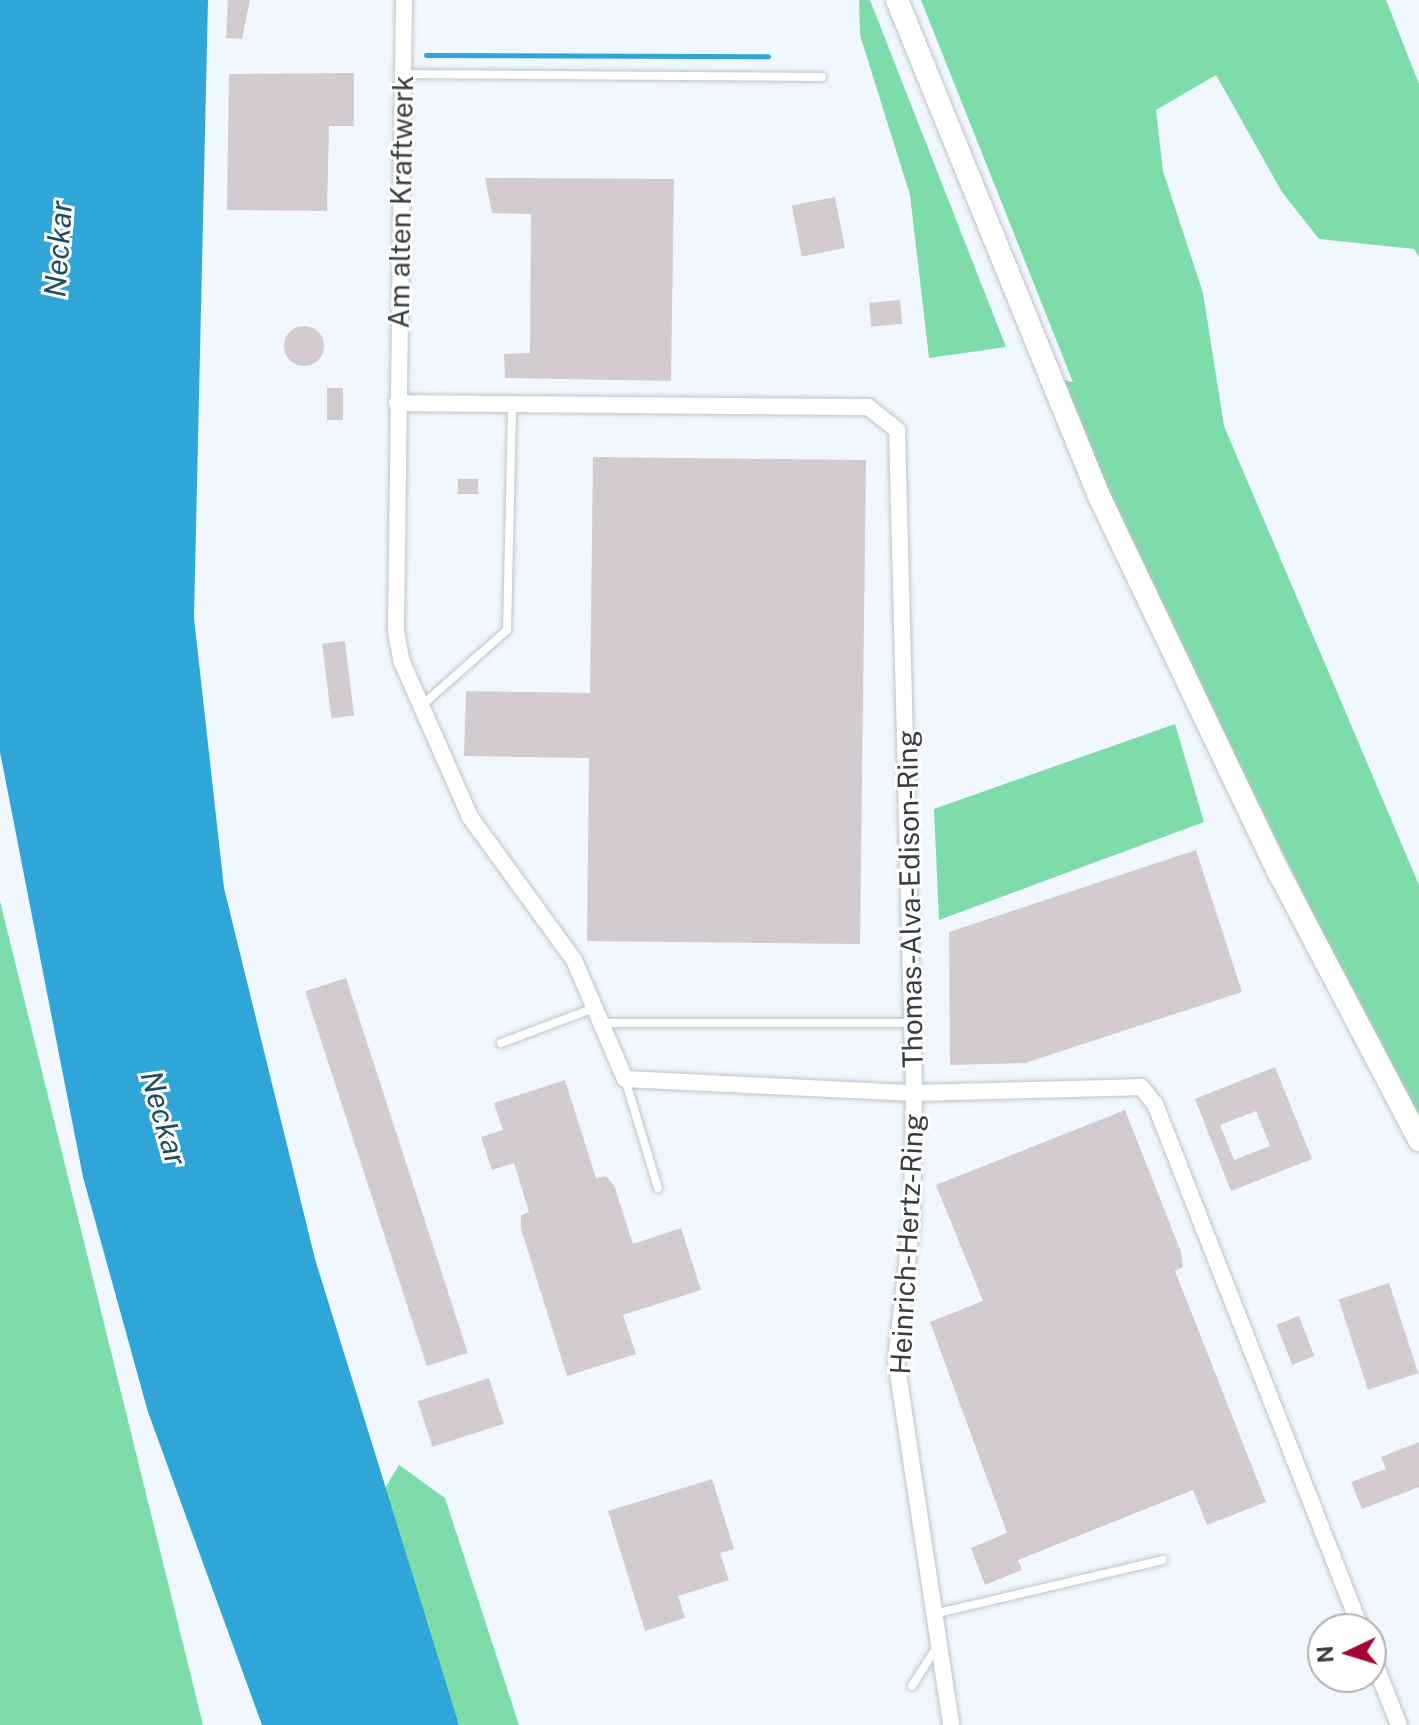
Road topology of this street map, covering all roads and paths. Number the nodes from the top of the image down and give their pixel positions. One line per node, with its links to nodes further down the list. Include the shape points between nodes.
1 (404, 0): 3 (street, Am alten Kraftwerk)
2 (897, 0): 14 (main road, via 1099,496 1278,871)
3 (404, 74): 4 (lane); 5 (street, Am alten Kraftwerk)
4 (822, 77)
5 (397, 403): 6 (street, Thomas-Alva-Edison-Ring); 7 (street, via 396,632)
6 (512, 403): 7 (lane, via 507,630); 10 (street, Thomas-Alva-Edison-Ring, via 868,407 897,430)
7 (420, 706): 8 (street, via 470,817 544,915)
8 (598, 1006): 9 (street); 11 (lane)
9 (604, 1023): 10 (lane); 12 (street)
10 (912, 1023): 13 (street, Thomas-Alva-Edison-Ring)
11 (501, 1043)
12 (625, 1079): 13 (street, Thomas-Alva-Edison-Ring); 15 (lane)
13 (914, 1093): 17 (street, Heinrich-Hertz-Ring, via 1141,1087 1155,1104); 18 (street, Heinrich-Hertz-Ring, via 912,1218 896,1360)
14 (1419, 1140)
15 (658, 1188)
16 (1163, 1560): 18 (lane)
17 (1355, 1613)
18 (933, 1614): 19 (street, Heinrich-Hertz-Ring)
19 (938, 1645): 20 (lane); 22 (street, Heinrich-Hertz-Ring)
20 (912, 1686)
21 (1386, 1693): 23 (street)
22 (951, 1725)
23 (1399, 1725)

